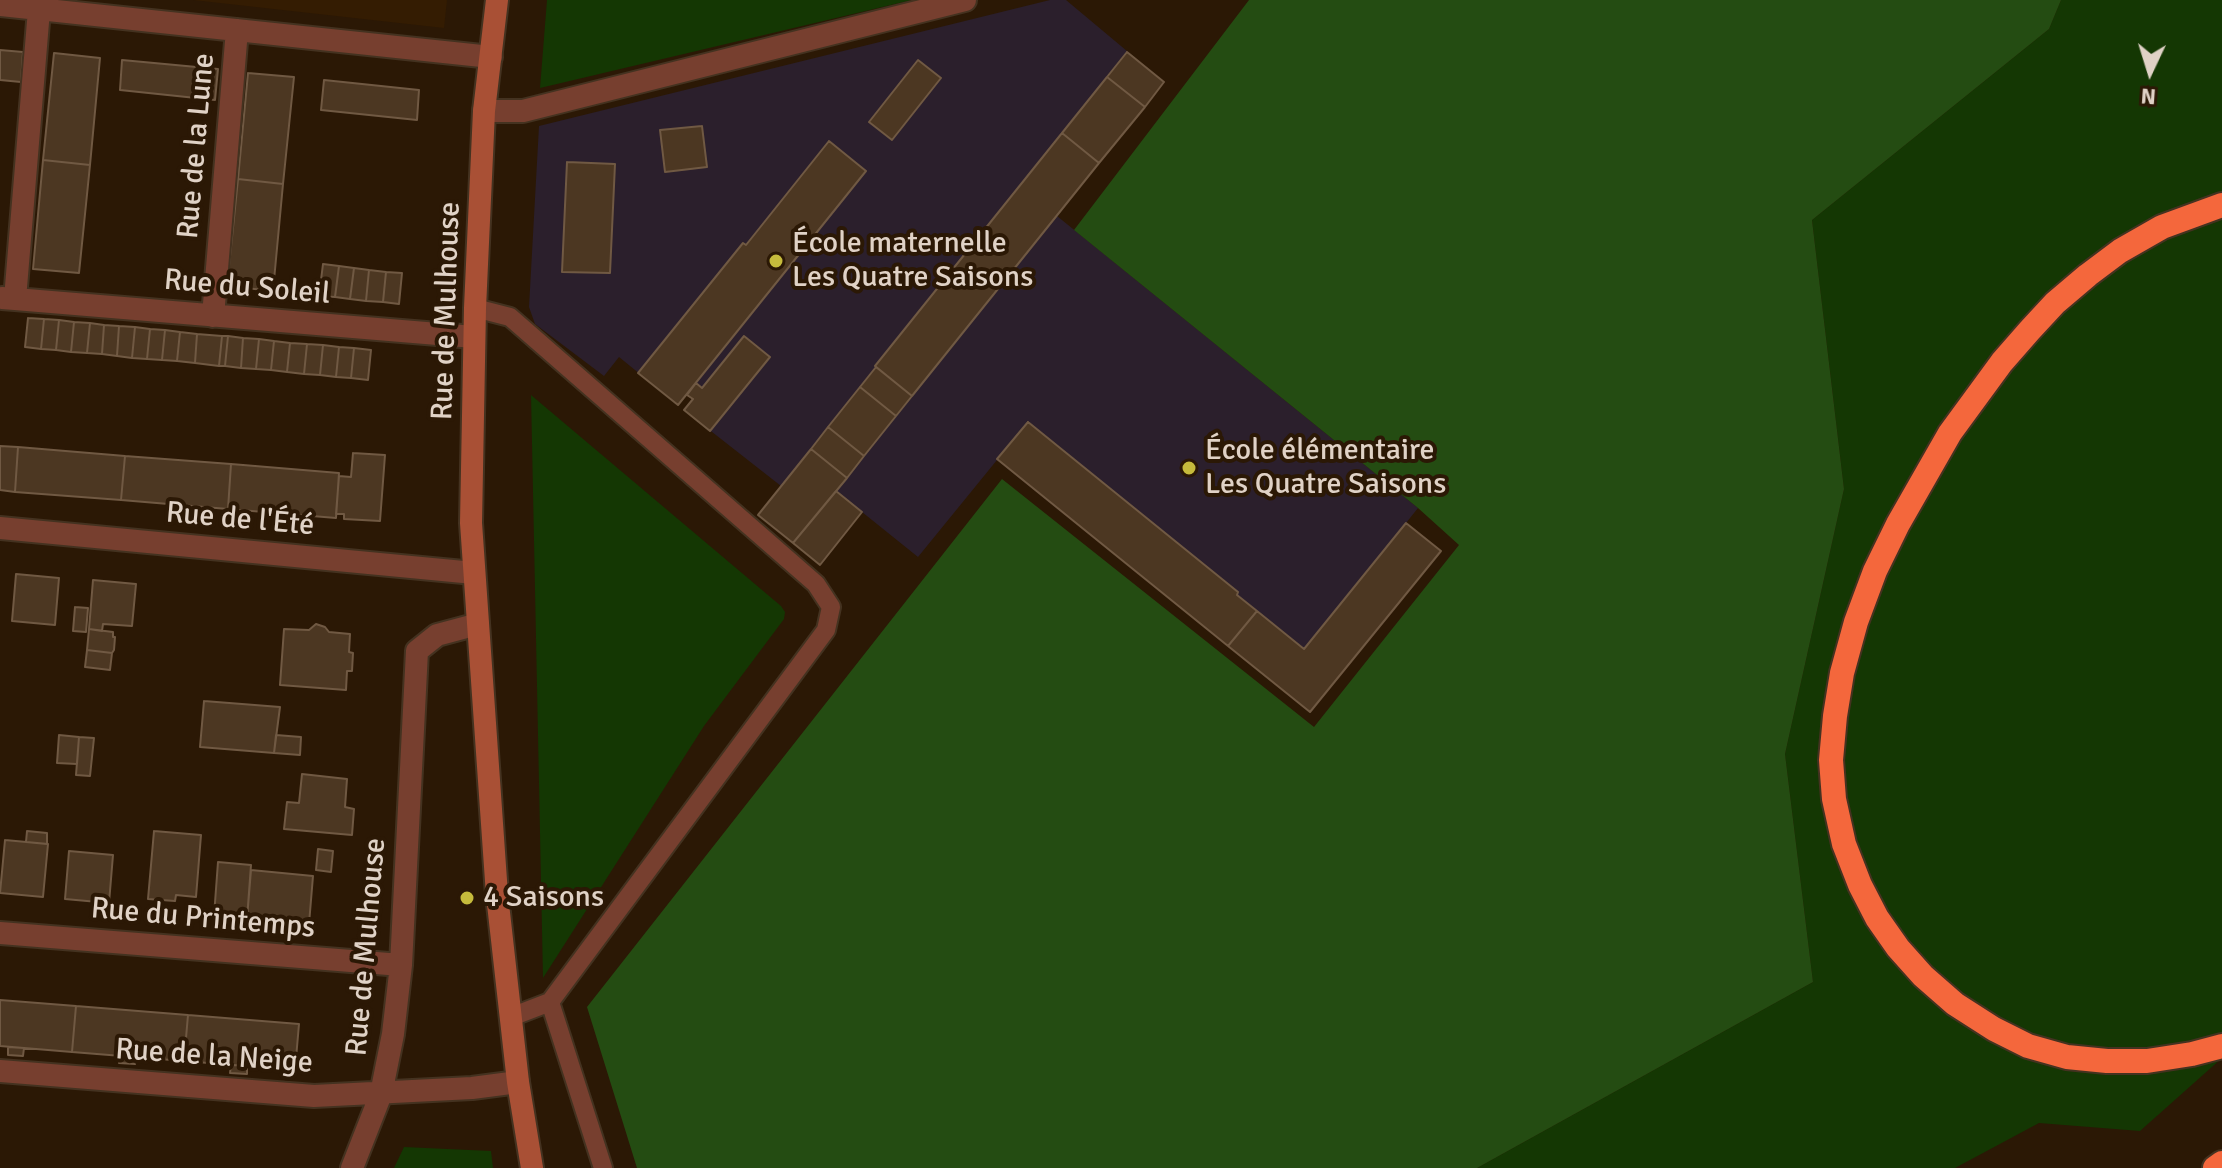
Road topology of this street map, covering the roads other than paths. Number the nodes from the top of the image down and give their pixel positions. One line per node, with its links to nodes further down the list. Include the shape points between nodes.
1 (497, 0): 6 (main road, Rue de Mulhouse)
2 (965, 0): 7 (street, via 523,111)
3 (0, 5): 4 (street)
4 (39, 10): 5 (street); 9 (street)
5 (237, 30): 6 (street); 11 (street, Rue de la Lune)
6 (491, 57): 7 (main road, Rue de Mulhouse)
7 (484, 111): 10 (main road, Rue de Mulhouse)
8 (2222, 205): 20 (highway, via 2162,227 2088,275 2002,362 1950,433 1898,524 1856,622 1842,673 1831,760 1844,844 1860,885 1898,948 1955,1004 2028,1046 2067,1057 2147,1061)
9 (7, 298): 11 (street, Rue du Soleil)
10 (475, 308): 12 (main road, Rue de Mulhouse); 18 (lane, via 510,317 816,584 831,607 826,630)
11 (213, 316): 12 (street, Rue du Soleil)
12 (474, 337): 14 (main road, Rue de Mulhouse)
13 (0, 528): 14 (street, Rue de l'Été)
14 (474, 573): 15 (main road, Rue de Mulhouse)
15 (478, 624): 17 (street, Rue de Mulhouse, via 437,635 417,651); 19 (main road, Rue de Mulhouse)
16 (0, 933): 17 (street, Rue du Printemps)
17 (401, 965): 23 (street, Rue de Mulhouse)
18 (550, 1002): 19 (lane); 27 (lane)
19 (511, 1017): 22 (main road, Rue de Mulhouse)
20 (2222, 1046)
21 (0, 1071): 23 (street, Rue de la Neige, via 314,1096)
22 (518, 1082): 23 (street, Rue de la Neige); 26 (main road, Rue de Mulhouse)
23 (381, 1094): 25 (street, Rue de Mulhouse)
24 (2222, 1163): 28 (highway)
25 (352, 1168)
26 (532, 1168)
27 (603, 1168)
28 (2215, 1168)

